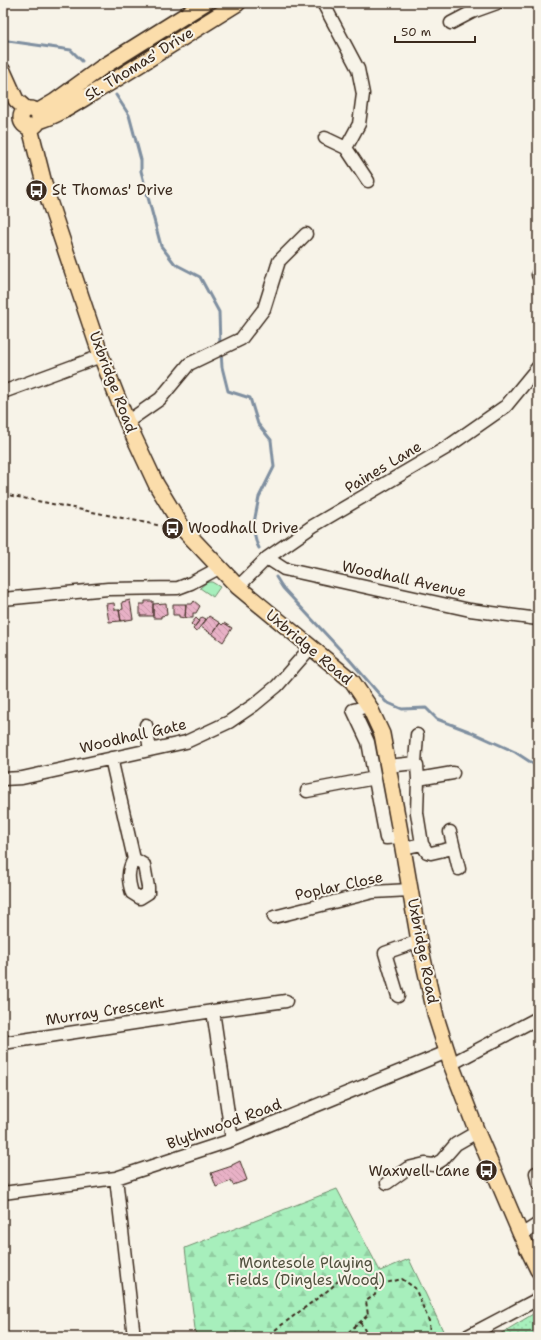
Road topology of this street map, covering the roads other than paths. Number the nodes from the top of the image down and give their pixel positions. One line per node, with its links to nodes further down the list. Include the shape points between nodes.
1 (205, 3): 7 (main road, St. Thomas' Drive)
2 (238, 3): 8 (main road, St. Thomas' Drive)
3 (323, 3): 11 (street, via 358,69 363,94 359,124)
4 (497, 3): 5 (street)
5 (451, 23)
6 (3, 71): 9 (main road, Uxbridge Road, via 16,100)
7 (90, 76): 8 (street); 9 (main road, St. Thomas' Drive)
8 (98, 90): 9 (main road, St. Thomas' Drive, via 48,118)
9 (33, 117): 14 (main road, Uxbridge Road, via 47,195)
10 (325, 138): 11 (street)
11 (346, 148): 12 (street)
12 (368, 181)
13 (306, 234): 17 (street, via 279,261 264,309 241,339 189,364 160,399)
14 (101, 356): 16 (street); 17 (main road, Uxbridge Road)
15 (538, 367): 18 (street, Paines Lane, via 506,406 446,448 315,525)
16 (3, 392)
17 (127, 422): 19 (main road, Uxbridge Road, via 156,484 184,530)
18 (267, 558): 20 (street, Paines Lane); 22 (street, Woodhall Avenue, via 284,569 470,610)
19 (219, 568): 20 (main road, Uxbridge Road); 21 (street, via 178,588 108,589)
20 (238, 587): 23 (main road, Uxbridge Road)
21 (3, 599)
22 (538, 619)
23 (311, 647): 24 (main road, Uxbridge Road, via 352,681); 27 (street, Woodhall Gate, via 277,686 229,722 186,742)
24 (369, 706): 30 (main road, Uxbridge Road, via 382,734); 32 (street, via 353,710 368,742)
25 (146, 725): 27 (street)
26 (417, 735): 29 (street)
27 (150, 750): 28 (street, Woodhall Gate)
28 (111, 758): 33 (street, Woodhall Gate, via 22,778); 40 (street)
29 (414, 763): 30 (street); 34 (street, via 417,766)
30 (388, 766): 37 (main road, Uxbridge Road)
31 (454, 773): 34 (street)
32 (374, 778): 35 (street); 37 (street, via 386,838)
33 (3, 779)
34 (418, 779): 38 (street, via 417,813)
35 (307, 791)
36 (450, 832): 39 (street)
37 (402, 842): 38 (street); 42 (main road, Uxbridge Road)
38 (422, 844): 39 (street, via 427,852 431,853)
39 (453, 848): 41 (street)
40 (134, 859)
41 (459, 869)
42 (410, 890): 43 (street, Poplar Close, via 373,892); 44 (main road, Uxbridge Road)
43 (274, 917)
44 (419, 941): 45 (street, via 386,953); 50 (main road, Uxbridge Road, via 436,1017)
45 (398, 996)
46 (286, 1001): 47 (street, Murray Crescent)
47 (213, 1011): 49 (street, Murray Crescent); 52 (street)
48 (538, 1018): 50 (street)
49 (3, 1043)
50 (449, 1058): 51 (main road, Uxbridge Road); 52 (street, Blythwood Road)
51 (477, 1132): 54 (street, via 456,1144 442,1160 434,1164 408,1168); 57 (main road, Uxbridge Road)
52 (232, 1140): 53 (street, Blythwood Road)
53 (116, 1178): 55 (street, Blythwood Road); 60 (street)
54 (387, 1182)
55 (3, 1193)
56 (538, 1224): 57 (street)
57 (521, 1235): 58 (main road, Uxbridge Road)
58 (538, 1270)
59 (538, 1299): 61 (street)
60 (134, 1337)
61 (466, 1337)

